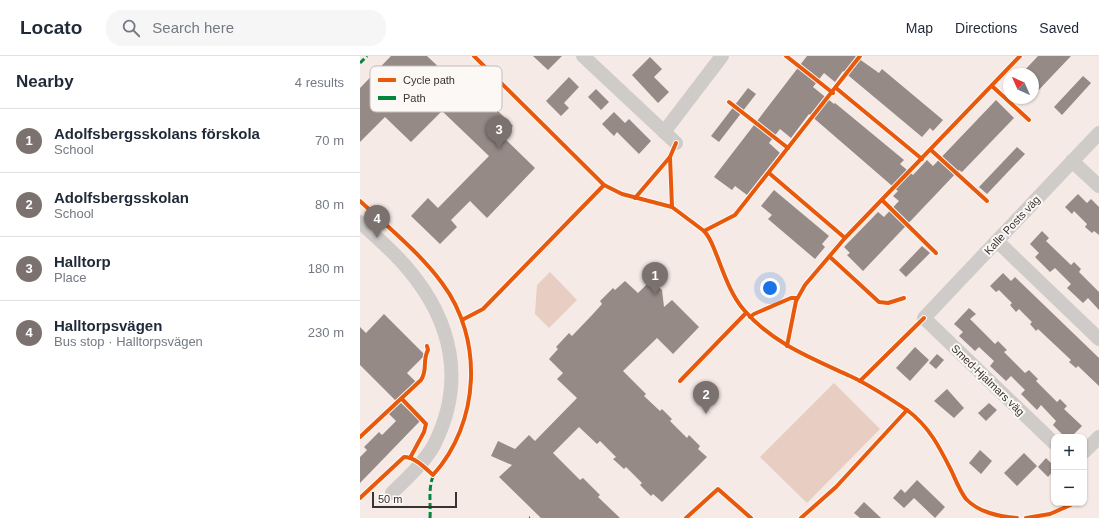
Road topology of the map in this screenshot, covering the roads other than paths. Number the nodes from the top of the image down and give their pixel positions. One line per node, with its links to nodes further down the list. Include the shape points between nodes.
1 (583, 56): 3 (street)
2 (722, 56): 3 (street)
3 (664, 132): 5 (street)
4 (1099, 133): 6 (street, Kalle Posts väg)
5 (676, 143)
6 (1072, 161): 7 (street); 9 (street, Kalle Posts väg)
7 (1099, 186)
8 (360, 222): 15 (street, via 407,268 424,290 436,309 451,353 449,403 443,424 433,446)
9 (997, 241): 10 (street, Kalle Posts väg); 11 (street)
10 (925, 317): 13 (street, Smed-Hjalmars väg)
11 (1099, 339)
12 (1099, 437): 14 (street)
13 (1051, 440)
14 (1087, 449)
15 (392, 493)

